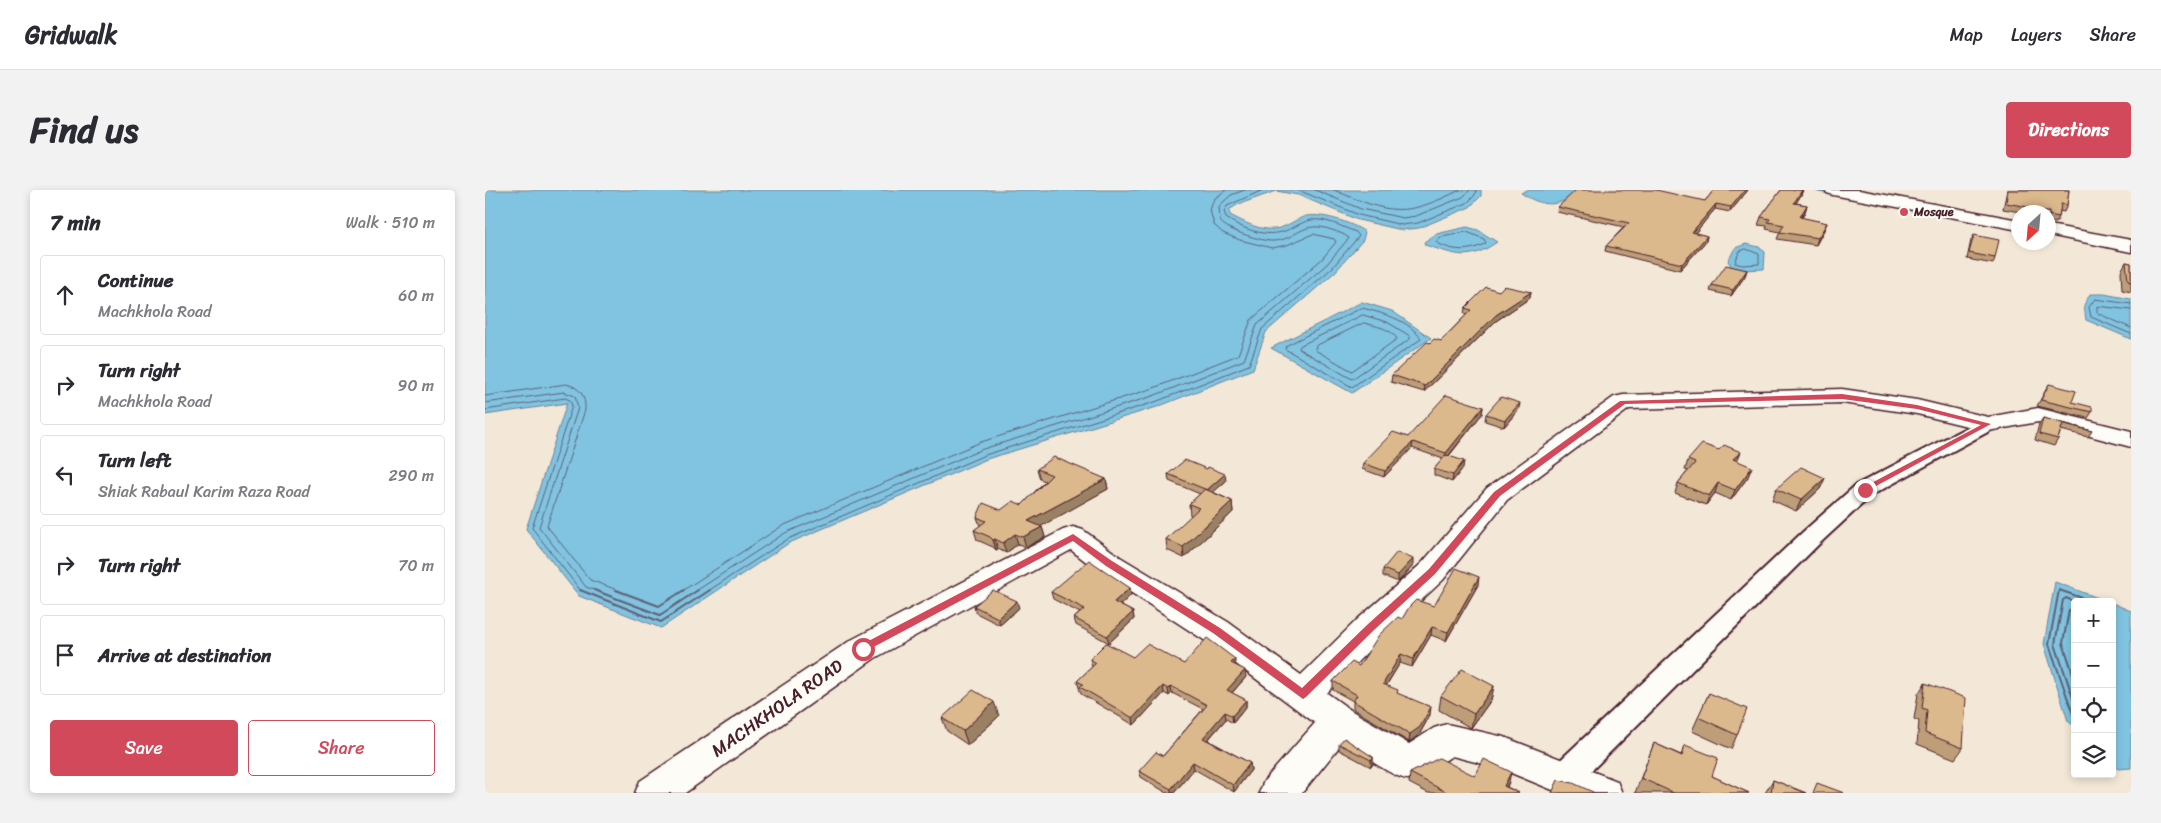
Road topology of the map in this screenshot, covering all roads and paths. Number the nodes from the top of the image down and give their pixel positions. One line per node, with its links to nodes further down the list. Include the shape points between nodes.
1 (1833, 190): 2 (main road)
2 (2011, 223)
3 (2056, 231): 4 (main road)
4 (2131, 246)
5 (1988, 424): 6 (main road, via 2038,415); 7 (main road, via 1917,407 1842,396 1623,402 1497,494 1432,572); 9 (street, via 1865,490 1812,537)
6 (2131, 439)
7 (1303, 694): 8 (main road, MACHKHOLA ROAD); 10 (main road, MACHKHOLA ROAD, via 1216,631 1109,564 1073,537 863,649)
8 (1339, 721): 9 (main road, MACHKHOLA ROAD, via 1409,764 1447,740 1504,753); 11 (main road)
9 (1564, 777): 12 (main road, MACHKHOLA ROAD)
10 (654, 793)
11 (1278, 793)
12 (1603, 793)

